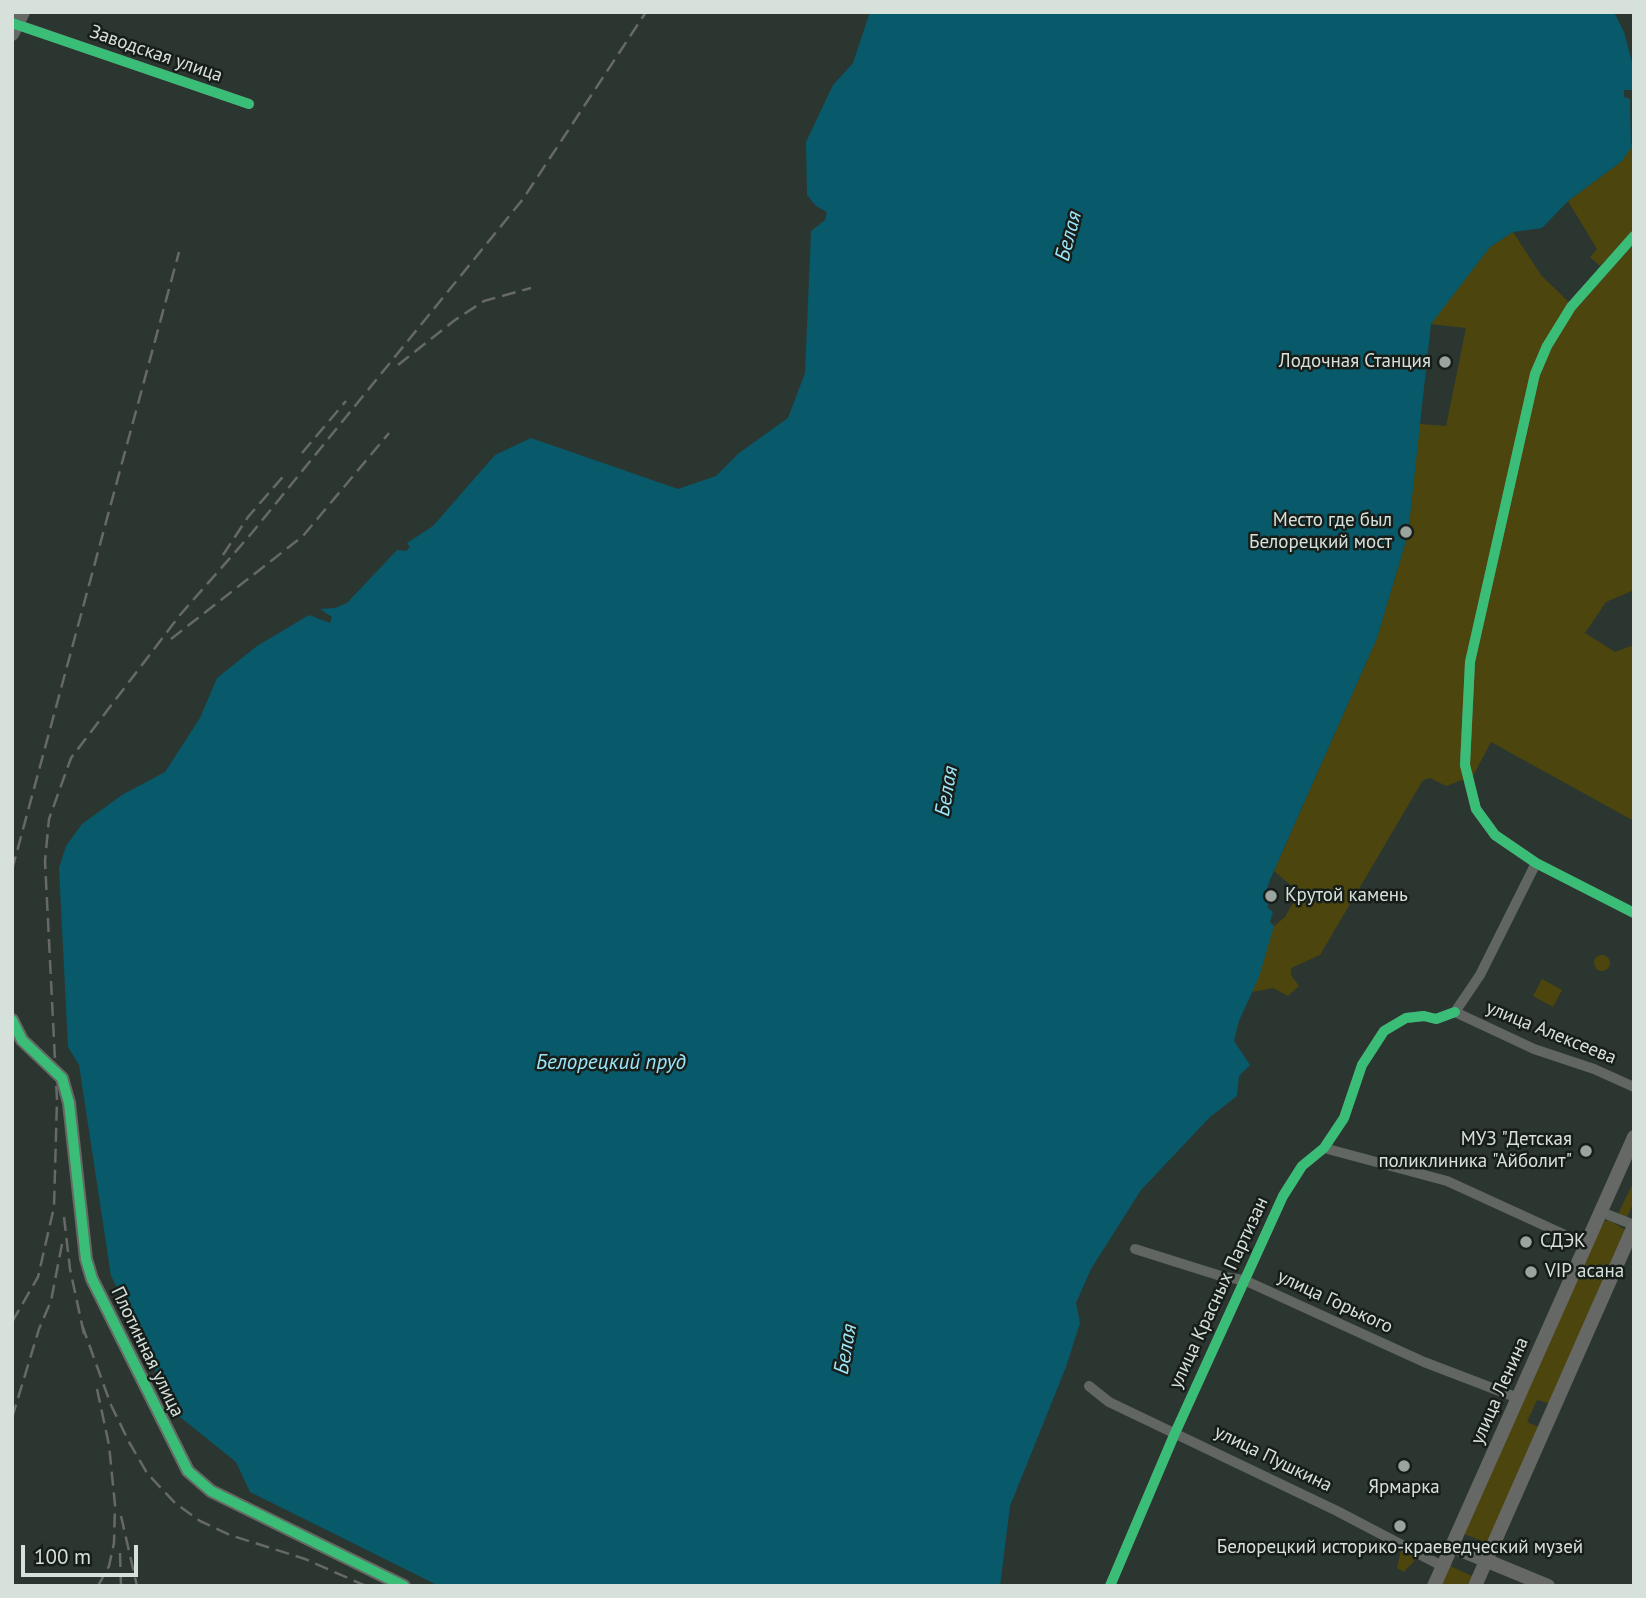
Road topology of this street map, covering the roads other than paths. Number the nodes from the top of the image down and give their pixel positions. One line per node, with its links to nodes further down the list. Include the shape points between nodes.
1 (16, 24): 2 (street, Заводская улица)
2 (249, 104)
3 (1634, 236): 4 (street, via 1571,307 1546,346 1535,374 1470,662 1467,776 1476,810 1494,835)
4 (1536, 863): 5 (street); 6 (street, улица Алексеева, via 1480,975)
5 (1634, 913)
6 (1455, 1012): 8 (street, улица Алексеева, via 1436,1019 1406,1018); 9 (street, улица Алексеева, via 1534,1049)
7 (12, 1020): 23 (main road, Плотинная улица, via 22,1040 62,1078 69,1103 86,1259 188,1471 211,1491)
8 (1384, 1031): 11 (street, улица Красных Партизан, via 1362,1065 1343,1118)
9 (1634, 1087)
10 (1634, 1137): 12 (main road, улица Ленина)
11 (1324, 1148): 14 (street, via 1447,1181); 16 (street, улица Красных Партизан, via 1302,1166 1283,1196)
12 (1601, 1212): 13 (street); 14 (main road, улица Ленина)
13 (1634, 1226): 21 (main road)
14 (1587, 1245): 18 (main road, улица Ленина)
15 (1135, 1249): 16 (street, улица Горького, via 1224,1278)
16 (1244, 1280): 18 (street, улица Горького); 19 (street, улица Красных Партизан)
17 (1089, 1386): 19 (street, улица Пушкина, via 1109,1402)
18 (1518, 1398): 20 (main road, улица Ленина)
19 (1175, 1433): 22 (street, улица Пушкина); 24 (street, улица Красных Партизан)
20 (1451, 1546): 21 (main road); 22 (main road, улица Ленина)
21 (1486, 1561): 26 (main road); 27 (main road)
22 (1443, 1566): 25 (main road, улица Ленина)
23 (404, 1586)
24 (1111, 1586)
25 (1434, 1586)
26 (1475, 1586)
27 (1548, 1586)

